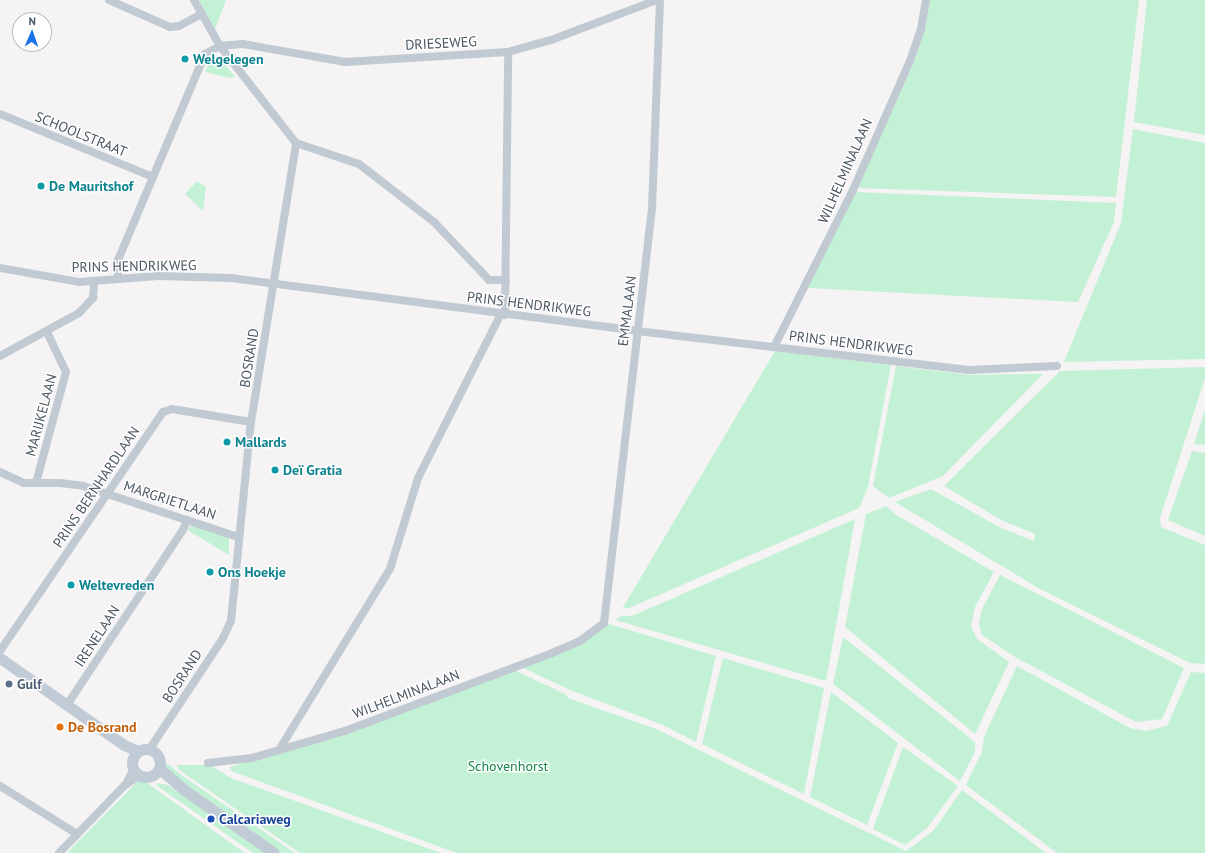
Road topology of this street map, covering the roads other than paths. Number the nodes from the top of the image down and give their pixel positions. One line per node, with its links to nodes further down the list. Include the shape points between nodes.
1 (109, 0): 6 (street, via 170,27 179,26)
2 (194, 0): 6 (street)
3 (657, 0): 8 (street, DRIESEWEG, via 551,40)
4 (660, 0): 19 (street, EMMALAAN, via 652,209)
5 (926, 0): 20 (street, WILHELMINALAAN, via 921,29 910,61 853,190)
6 (202, 14): 7 (street)
7 (220, 46): 8 (street, DRIESEWEG, via 243,44 345,62); 10 (street); 11 (street, via 205,54)
8 (508, 52): 14 (street)
9 (0, 114): 11 (street, SCHOOLSTRAAT)
10 (296, 143): 14 (street, via 359,164 434,222 489,280); 16 (street, BOSRAND)
11 (153, 177): 13 (street, via 118,260)
12 (0, 268): 15 (street, PRINS HENDRIKWEG, via 66,280)
13 (118, 278): 15 (street, PRINS HENDRIKWEG); 16 (street, PRINS HENDRIKWEG, via 231,278)
14 (506, 280): 17 (street)
15 (94, 282): 18 (street, via 94,298 91,302 79,313)
16 (274, 284): 17 (street, PRINS HENDRIKWEG); 23 (street, BOSRAND)
17 (503, 314): 19 (street, PRINS HENDRIKWEG); 33 (street, via 418,478 390,569)
18 (47, 332): 21 (street); 25 (street, MARIJKELAAN, via 66,372)
19 (637, 332): 20 (street, PRINS HENDRIKWEG); 29 (street, EMMALAAN)
20 (774, 347): 22 (street, PRINS HENDRIKWEG, via 969,370)
21 (0, 356)
22 (1057, 366)
23 (251, 422): 26 (street, PRINS BERNHARDLAAN, via 172,409 163,412); 28 (street, BOSRAND)
24 (0, 472): 25 (street, MARGRIETLAAN, via 24,483)
25 (36, 483): 26 (street, MARGRIETLAAN, via 72,483)
26 (107, 494): 27 (street, MARGRIETLAAN); 30 (street, PRINS BERNHARDLAAN)
27 (186, 520): 28 (street, MARGRIETLAAN); 32 (street, IRENELAAN, via 183,530)
28 (238, 537): 34 (street, BOSRAND, via 231,621 160,734)
29 (604, 623): 33 (street, WILHELMINALAAN, via 580,641 552,653 345,731)
30 (0, 651)
31 (0, 658): 32 (main road)
32 (67, 705): 34 (main road, via 124,745)
33 (278, 750): 35 (street, WILHELMINALAAN, via 252,758)
34 (144, 752): 36 (main road, via 159,758); 37 (main road)
35 (208, 763)
36 (157, 770): 37 (main road, via 147,777); 41 (main road)
37 (136, 773): 39 (street)
38 (0, 786): 39 (street)
39 (77, 834): 40 (street)
40 (59, 853)
41 (274, 853)

